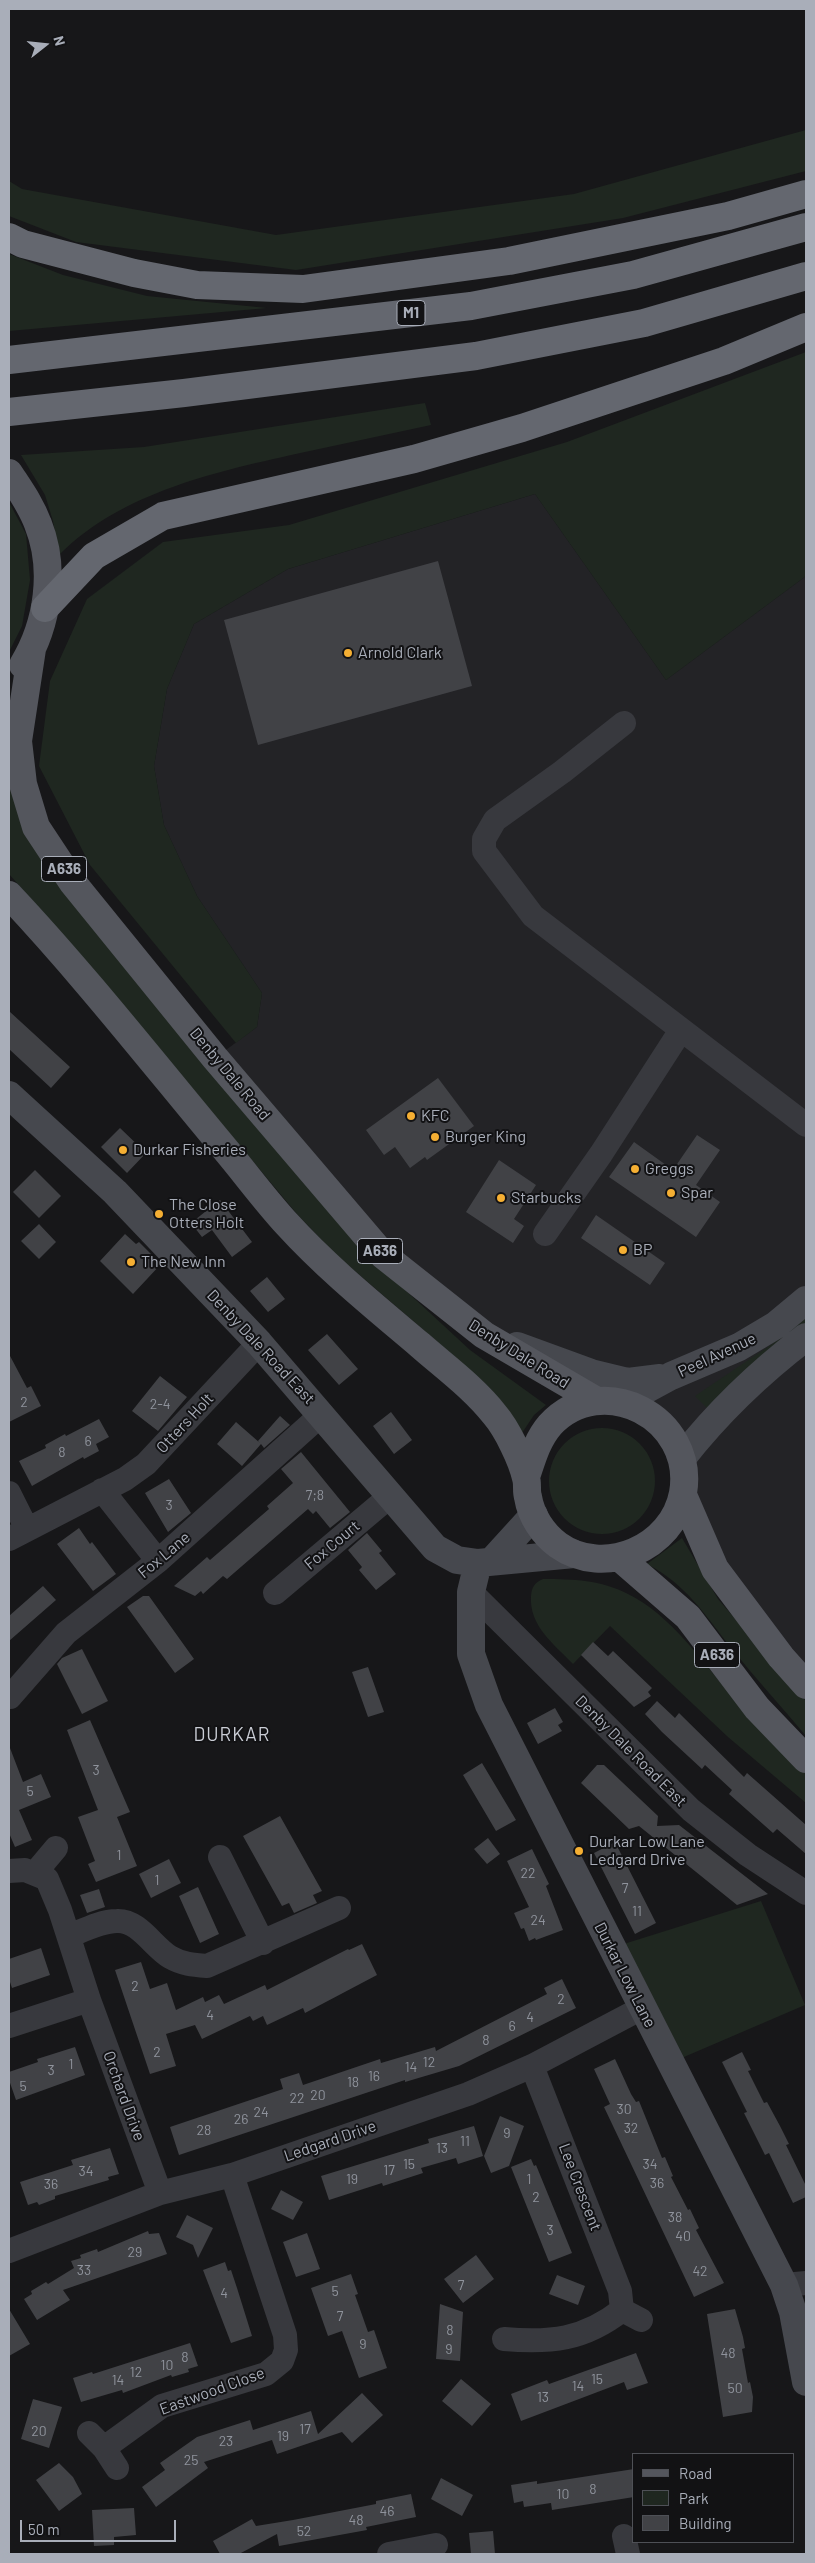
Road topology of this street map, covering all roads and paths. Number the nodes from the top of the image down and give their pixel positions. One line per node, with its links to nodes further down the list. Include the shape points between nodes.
1 (806, 194): 3 (highway, via 728,216 509,261 303,289 197,285 143,275 23,244)
2 (806, 227): 6 (highway, M1, via 633,275 472,306)
3 (9, 237)
4 (806, 276): 7 (highway, via 644,322 476,356)
5 (806, 327): 9 (highway, via 724,361 513,431 414,459 163,516 94,556)
6 (9, 360)
7 (9, 412)
8 (9, 474): 9 (main road, via 26,499 44,544 47,570)
9 (45, 608): 10 (main road)
10 (32, 649): 11 (main road); 19 (main road, Denby Dale Road / A636, via 18,740 23,784 36,827 73,883 383,1255)
11 (9, 684)
12 (624, 723): 14 (street, via 495,820 484,839 484,851 533,916)
13 (9, 895): 27 (main road, Denby Dale Road / A636, via 288,1224 350,1286 457,1377 495,1414 508,1434)
14 (681, 1030): 16 (street); 17 (street)
15 (9, 1095): 21 (street, Denby Dale Road East, via 115,1192)
16 (806, 1125)
17 (545, 1234)
18 (806, 1300): 22 (street, Peel Avenue, via 776,1325 739,1347)
19 (484, 1335): 22 (street, via 591,1373 628,1382); 23 (main road, Denby Dale Road / A636)
20 (806, 1337): 26 (street, Peel Avenue, via 774,1361 709,1424)
21 (259, 1344): 25 (street, Denby Dale Road East); 28 (street, Otters Holt, via 146,1464)
22 (671, 1376): 24 (street, Peel Avenue)
23 (597, 1401): 24 (main road, Denby Dale Road); 27 (main road, Denby Dale Road, via 571,1409 550,1425 536,1448)
24 (623, 1402): 26 (main road, Denby Dale Road, via 661,1422 674,1439)
25 (322, 1414): 31 (street, Denby Dale Road East); 36 (street, Fox Lane)
26 (682, 1458): 30 (main road, Denby Dale Road)
27 (526, 1477): 32 (main road, Denby Dale Road)
28 (102, 1490): 33 (street, Otters Holt); 36 (street)
29 (9, 1493): 33 (street)
30 (683, 1495): 35 (main road, Denby Dale Road, via 675,1516 662,1534); 40 (main road, Denby Dale Road, via 715,1569)
31 (389, 1497): 37 (street, Denby Dale Road East, via 435,1548 457,1560); 39 (street, Fox Court)
32 (534, 1515): 34 (main road, Denby Dale Road, via 544,1532); 37 (street)
33 (18, 1534)
34 (574, 1554): 35 (main road, Denby Dale Road, via 593,1559); 37 (street, Denby Dale Road East)
35 (620, 1558): 42 (main road, A636, via 688,1617 757,1708)
36 (158, 1561): 41 (street, Fox Lane, via 66,1633)
37 (485, 1562): 38 (street, Durkar Low Lane)
38 (471, 1592): 47 (street, Denby Dale Road East, via 691,1810 748,1855); 52 (street, Durkar Low Lane, via 471,1654 489,1705)
39 (275, 1593)
40 (806, 1685)
41 (10, 1698)
42 (806, 1759)
43 (56, 1848): 46 (street)
44 (220, 1857): 50 (street)
45 (9, 1871): 46 (street)
46 (35, 1873): 49 (street, Orchard Drive, via 47,1879)
47 (806, 1893)
48 (339, 1908): 50 (street)
49 (69, 1936): 50 (street, via 118,1920 134,1926 169,1957 189,1965 207,1966); 51 (street, Orchard Drive)
50 (263, 1943)
51 (89, 2000): 53 (street); 56 (street, Orchard Drive)
52 (642, 2008): 54 (street, Ledgard Drive); 58 (street, Durkar Low Lane)
53 (9, 2026)
54 (532, 2066): 55 (street, Ledgard Drive, via 468,2094); 59 (street, Lee Crescent, via 632,2315 562,2339 539,2342)
55 (232, 2175): 56 (street, Ledgard Drive); 61 (street, Eastwood Close, via 285,2335 286,2350 282,2361 266,2374 162,2406)
56 (160, 2193): 57 (street, Ledgard Drive)
57 (9, 2251)
58 (795, 2284): 60 (street, Durkar Low Lane, via 794,2312)
59 (504, 2339)
60 (806, 2382)
61 (103, 2450)
62 (436, 2545): 63 (street)
63 (389, 2554)

